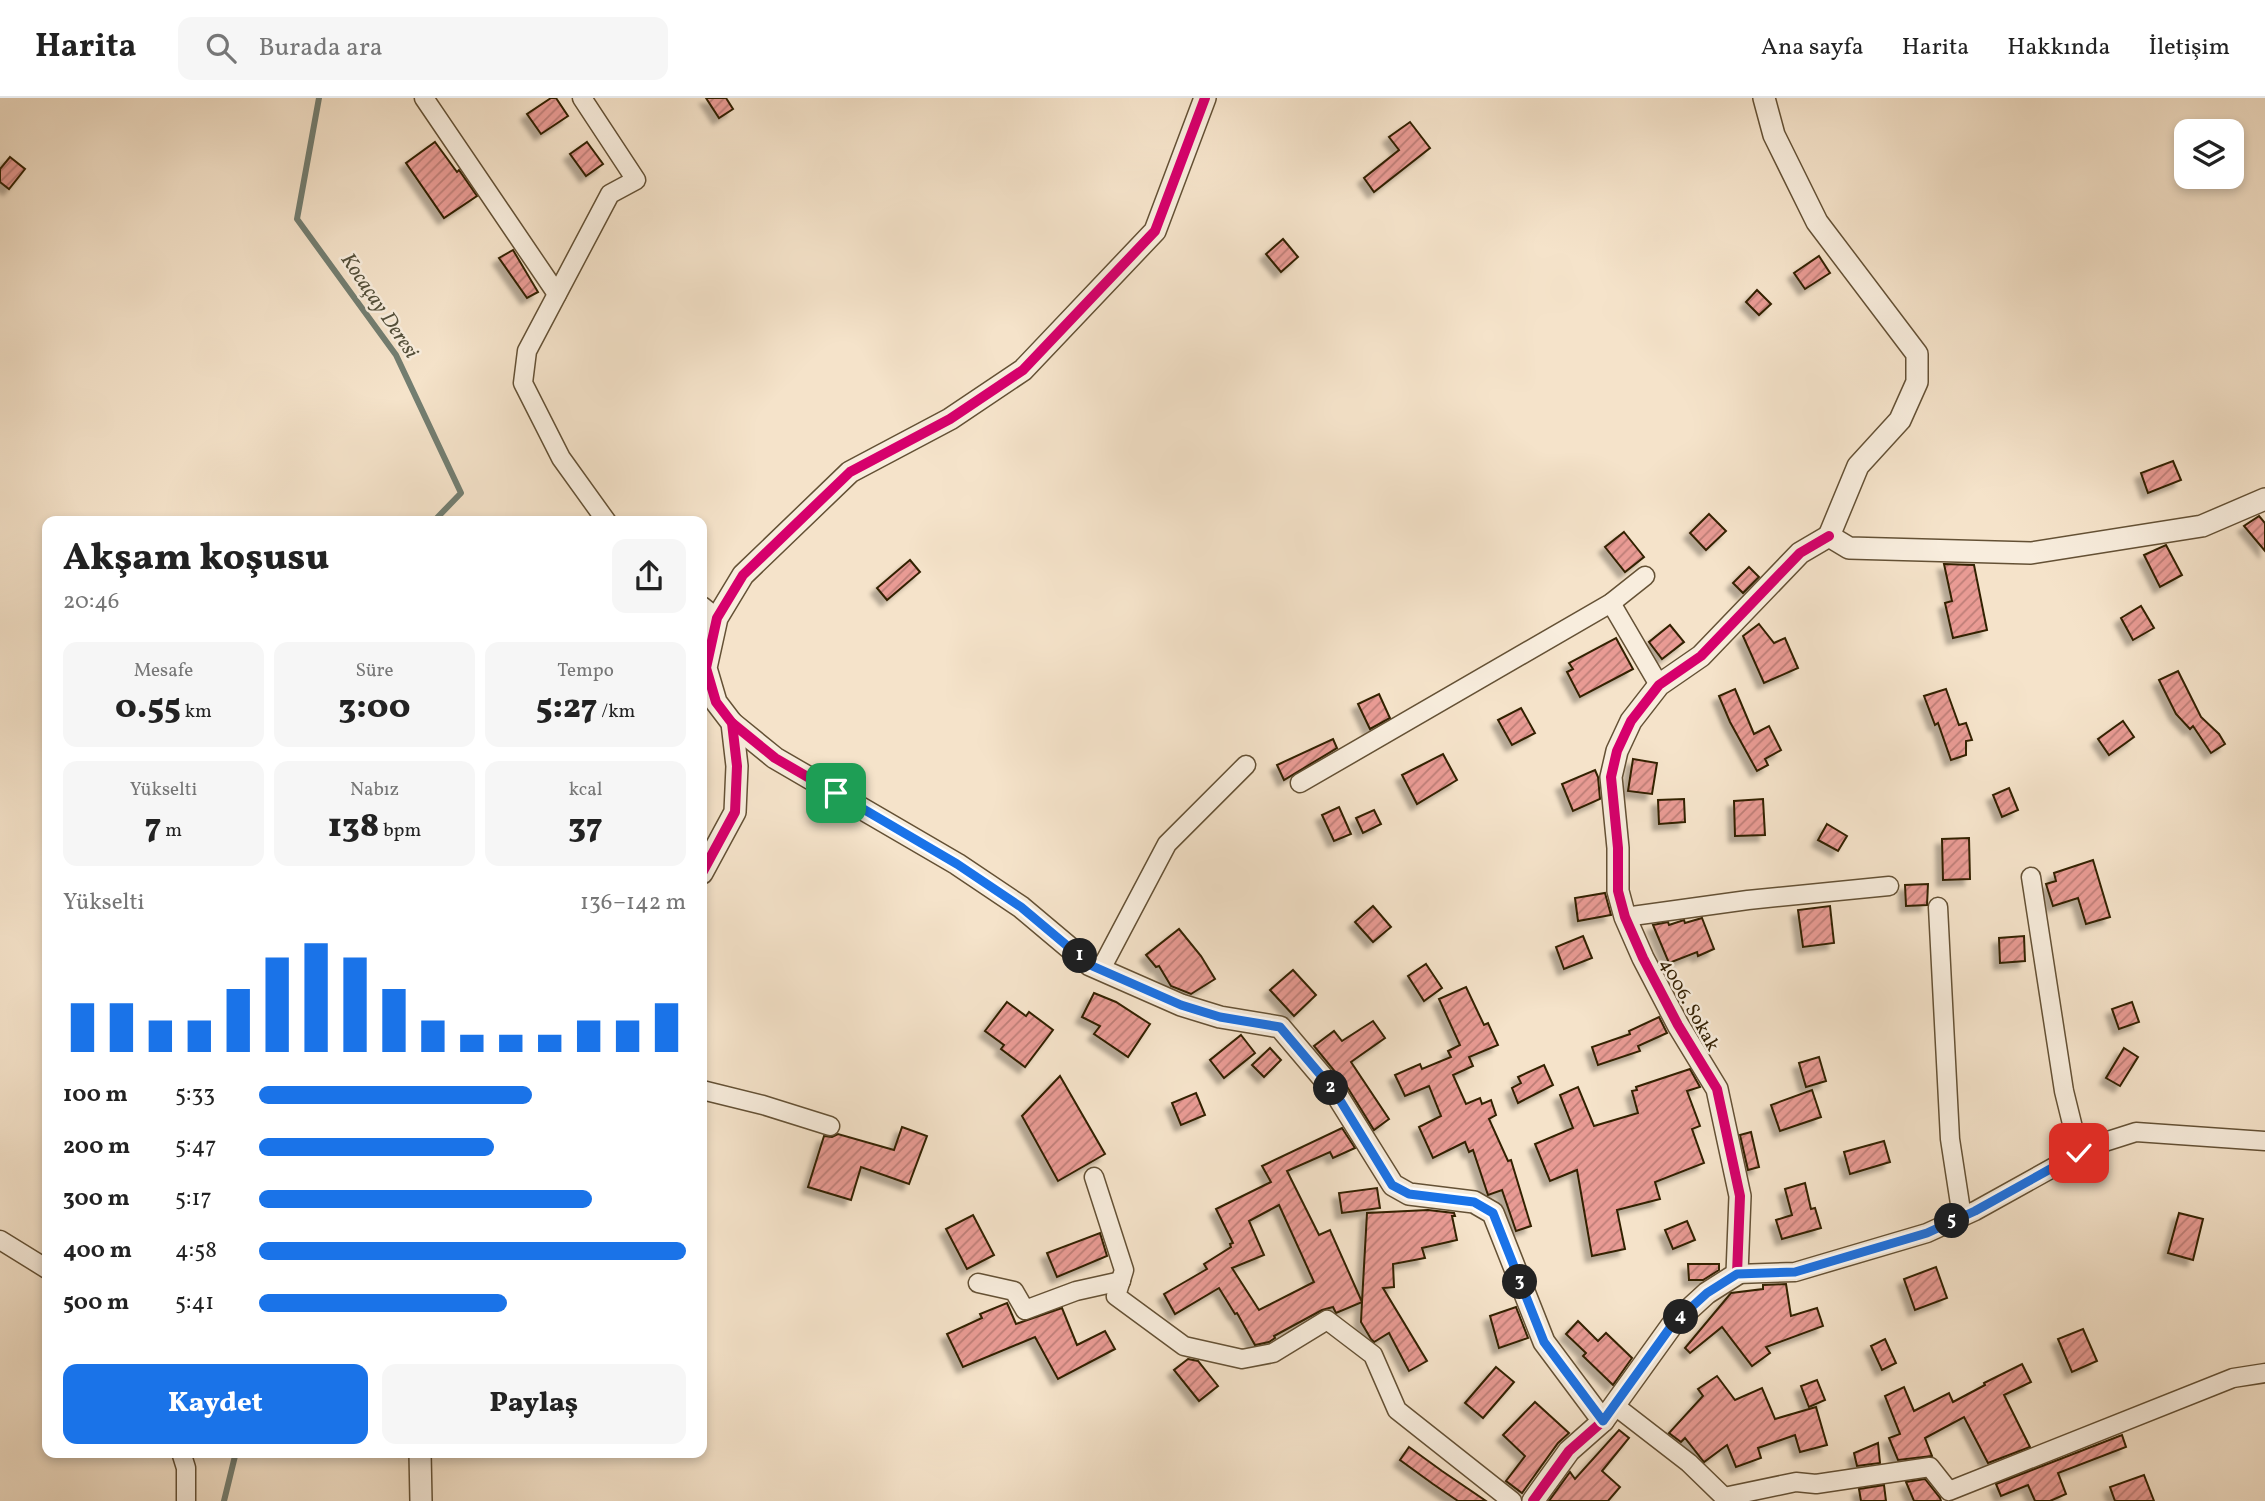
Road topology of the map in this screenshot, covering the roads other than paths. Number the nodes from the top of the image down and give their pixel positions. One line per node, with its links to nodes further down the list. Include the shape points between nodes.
1 (424, 98): 5 (street)
2 (582, 98): 5 (street, via 636,180 610,194)
3 (1205, 98): 11 (street, via 1155,232 1023,370 950,419 850,472)
4 (1764, 98): 8 (street, via 1774,135 1817,222 1917,354 1917,382 1900,420 1858,466)
5 (557, 294): 7 (street, via 527,351 523,383 561,458)
6 (2265, 499): 8 (street, via 2202,526 2031,553 1849,548)
7 (603, 516)
8 (1829, 536): 14 (street, 4006. Sokak, via 1800,553 1701,656)
9 (1644, 576): 10 (street)
10 (1611, 603): 14 (street); 17 (street)
11 (709, 612): 12 (street)
12 (707, 649)
13 (707, 671): 15 (street, via 716,702)
14 (1659, 685): 22 (street, 4006. Sokak, via 1631,721 1611,777)
15 (732, 723): 18 (street, via 737,765 735,811); 23 (street, via 775,758 957,864)
16 (1246, 765): 23 (street, via 1167,844)
17 (1300, 783)
18 (707, 864)
19 (2031, 877): 27 (street, via 2064,1091)
20 (1888, 886): 22 (street)
21 (1938, 907): 29 (street, via 1950,1139)
22 (1625, 917): 32 (street, 4006. Sokak, via 1678,1025 1717,1089 1740,1196)
23 (1101, 969): 36 (street, via 1181,1005 1280,1027 1335,1092 1392,1185 1409,1194 1474,1202 1493,1213 1544,1342)
24 (707, 1091): 25 (street)
25 (830, 1126)
26 (2265, 1142): 27 (street, via 2136,1132)
27 (2079, 1153): 29 (street)
28 (1094, 1177): 33 (street, via 1124,1270)
29 (1962, 1217): 32 (street, via 1927,1233 1795,1272)
30 (0, 1240): 31 (street)
31 (42, 1266)
32 (1737, 1274): 36 (street, via 1707,1293 1672,1325)
33 (1121, 1281): 34 (street, via 1076,1290 1025,1310 1014,1291); 41 (street, via 1116,1296 1184,1346 1242,1359 1273,1353 1327,1320 1373,1355 1396,1410)
34 (978, 1283)
35 (2265, 1373): 36 (street, via 2233,1378 1949,1491 1930,1467 1816,1484 1796,1482 1724,1497 1689,1463)
36 (1608, 1413): 42 (street, via 1569,1451)
37 (183, 1458): 39 (street)
38 (420, 1458): 40 (street)
39 (186, 1501)
40 (421, 1501)
41 (1512, 1501)
42 (1533, 1501)

